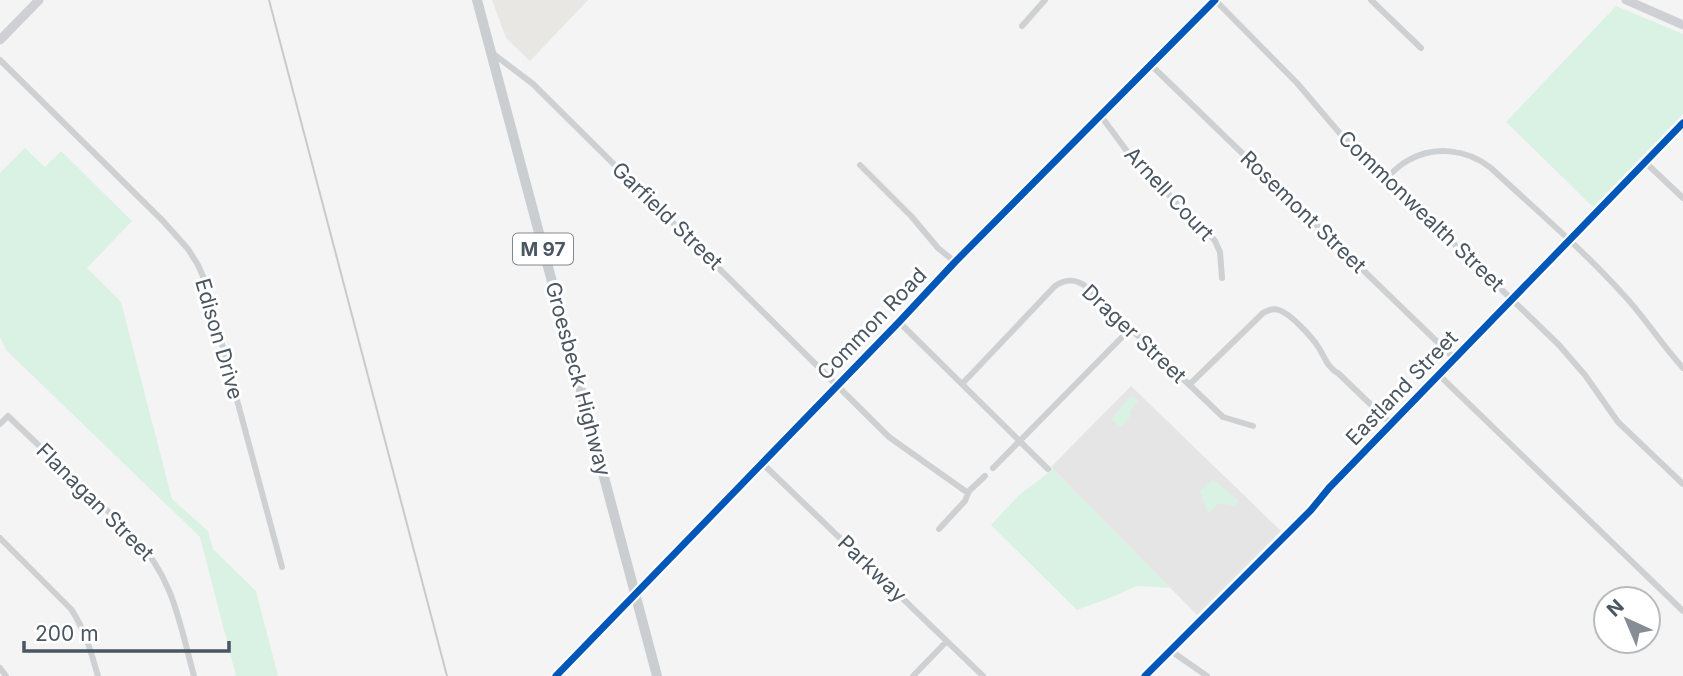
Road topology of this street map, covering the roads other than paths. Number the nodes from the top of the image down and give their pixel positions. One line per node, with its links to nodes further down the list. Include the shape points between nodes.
1 (39, 0): 9 (street)
2 (477, 0): 11 (main road, Groesbeck Highway / M 97)
3 (1045, 0): 8 (street)
4 (1215, 0): 13 (street, Common Road); 18 (street, Commonwealth Street)
5 (1371, 0): 10 (street)
6 (1626, 0): 7 (street)
7 (1683, 24)
8 (1022, 26)
9 (0, 40)
10 (1420, 48)
11 (491, 52): 30 (street, Garfield Street, via 533,84); 45 (main road, Groesbeck Highway / M 97)
12 (0, 60): 44 (street, Edison Drive, via 163,221 198,265)
13 (1151, 65): 14 (street, Common Road); 26 (street, Rosemont Street)
14 (1101, 116): 21 (street, Common Road); 22 (street, Arnell Court, via 1129,154 1215,241)
15 (1683, 123): 16 (street, Eastland Street)
16 (1645, 162): 19 (street); 20 (street, Eastland Street)
17 (860, 165): 21 (street)
18 (1385, 179): 20 (street, via 1407,160 1425,154 1469,155 1491,168); 23 (street, Commonwealth Street)
19 (1683, 198)
20 (1569, 240): 23 (street, Eastland Street); 27 (street, via 1632,304)
21 (955, 262): 24 (street, Common Road)
22 (1222, 278)
23 (1512, 300): 26 (street, Eastland Street); 40 (street, Commonwealth Street, via 1573,361 1618,422)
24 (899, 323): 29 (street); 30 (street, Common Road)
25 (1131, 328): 29 (street, Drager Street, via 1088,288 1066,281 1055,286); 31 (street, Drager Street); 35 (street)
26 (1455, 359): 28 (street, Eastland Street)
27 (1683, 368)
28 (1439, 375): 33 (street, Eastland Street); 46 (street)
29 (961, 384): 35 (street)
30 (839, 385): 36 (street, Common Road); 41 (street, Garfield Street, via 890,437)
31 (1189, 385): 33 (street, via 1263,313 1280,310 1312,339 1332,370); 34 (street, Drager Street, via 1223,417)
32 (0, 424): 52 (street, Flanagan Street, via 8,416 148,553 173,600)
33 (1391, 424): 48 (street, Eastland Street)
34 (1253, 426)
35 (1020, 441): 37 (street); 38 (street)
36 (762, 463): 45 (street, Common Road); 47 (street, Parkway)
37 (993, 468)
38 (1048, 469)
39 (985, 476): 41 (street)
40 (1683, 484)
41 (968, 493): 42 (street)
42 (939, 529)
43 (0, 538): 51 (street, via 71,610 88,642)
44 (282, 567)
45 (635, 594): 53 (street, Common Road); 54 (main road, Groesbeck Highway / M 97)
46 (1683, 611)
47 (946, 642): 55 (street); 56 (street, Parkway)
48 (1171, 651): 57 (street, Eastland Street); 58 (street)
49 (0, 668): 50 (street)
50 (6, 676)
51 (98, 676)
52 (194, 676)
53 (556, 676)
54 (657, 676)
55 (913, 676)
56 (983, 676)
57 (1145, 676)
58 (1207, 676)

